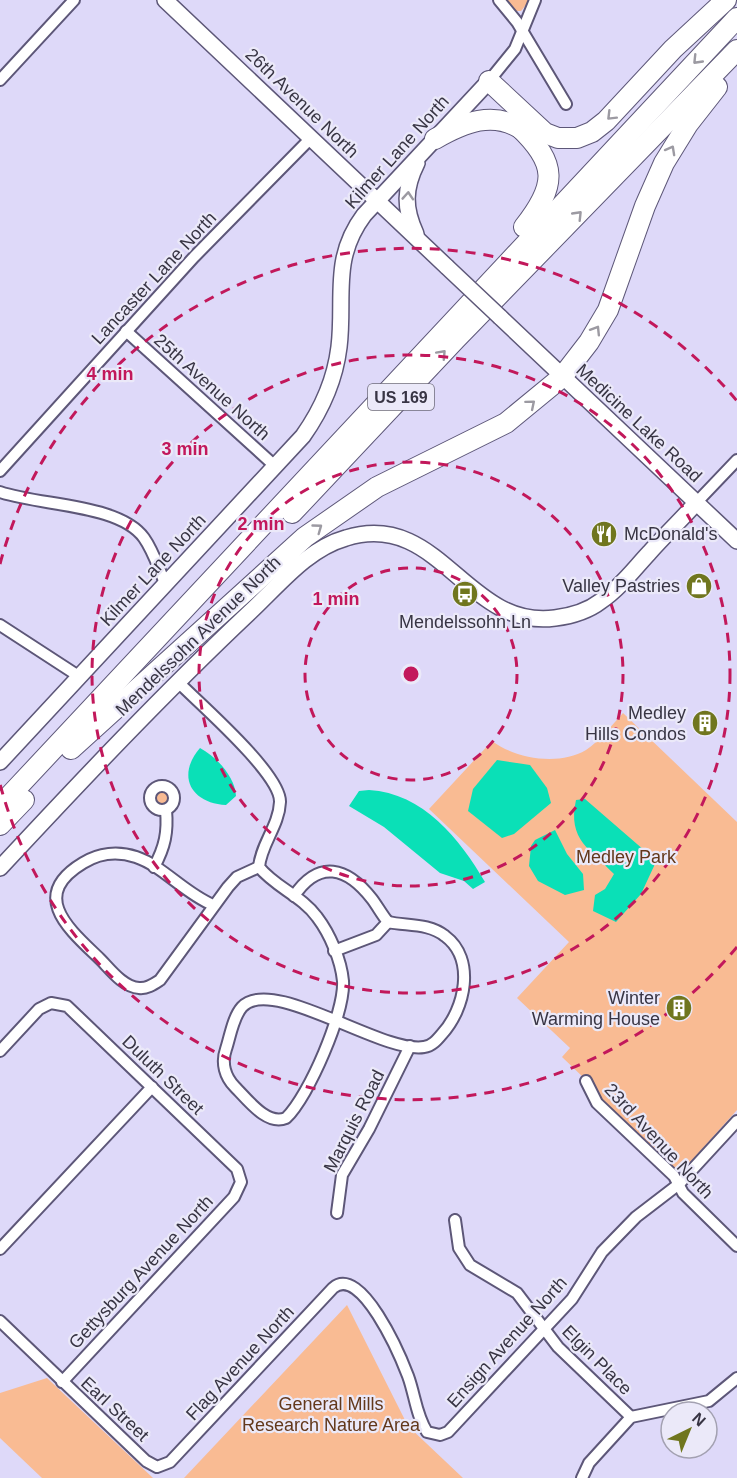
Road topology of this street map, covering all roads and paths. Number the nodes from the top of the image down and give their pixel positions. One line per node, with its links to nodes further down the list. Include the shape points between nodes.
1 (74, 0): 10 (street)
2 (165, 0): 14 (street, 26th Avenue North)
3 (500, 0): 7 (street)
4 (536, 0): 7 (street, Kilmer Lane North)
5 (726, 0): 11 (highway, one-way to 11, via 606,121 577,138 545,133)
6 (737, 18): 18 (highway, US 169, one-way to 18)
7 (523, 32): 11 (street, Kilmer Lane North, via 507,60); 12 (street)
8 (737, 50): 32 (highway, US 169, one-way to 8, via 455,340)
9 (737, 63): 21 (highway, one-way to 9, via 608,310 650,192 674,145)
10 (0, 80)
11 (485, 85): 13 (highway); 15 (street, Kilmer Lane North)
12 (566, 104)
13 (524, 131): 15 (highway, via 510,123 480,120 469,122); 18 (highway, via 541,148 546,161 548,180 544,197 538,210)
14 (311, 138): 16 (street, 26th Avenue North); 19 (street, Lancaster Lane North)
15 (429, 145): 16 (street, Kilmer Lane North); 17 (street, one-way to 15, via 408,216 406,198 411,176)
16 (376, 201): 17 (street, 26th Avenue North); 23 (street, Kilmer Lane North, via 357,224 344,254 339,348 326,398 303,436)
17 (420, 242): 20 (street, 26th Avenue North, bridge)
18 (448, 324): 34 (highway, US 169)
19 (126, 331): 23 (street, 25th Avenue North); 24 (street, Lancaster Lane North)
20 (516, 332): 21 (street, Medicine Lake Road)
21 (562, 377): 26 (street, Medicine Lake Road); 32 (highway, one-way to 21, via 305,537 378,487 506,423)
22 (737, 460): 26 (street)
23 (276, 467): 28 (street, Kilmer Lane North)
24 (0, 471)
25 (0, 492): 28 (street, via 123,519 145,539)
26 (696, 503): 27 (street, Medicine Lake Road); 31 (street, Mendelssohn Avenue North, via 601,602 560,617 534,618 502,610 414,542 381,534 347,537 304,561)
27 (737, 541)
28 (166, 585): 30 (street, Kilmer Lane North)
29 (0, 625): 30 (street)
30 (80, 677): 33 (street, Kilmer Lane North)
31 (177, 681): 38 (street, via 277,785 280,804); 39 (street, Mendelssohn Avenue North)
32 (71, 749): 36 (highway, US 169)
33 (0, 762)
34 (0, 806)
35 (166, 810): 37 (street, via 168,833)
36 (0, 825)
37 (154, 867): 41 (street); 41 (street, via 135,857 103,854 78,866 59,887 56,907 63,922 124,982 139,988 160,980)
38 (259, 867): 40 (street, via 268,879); 41 (street, via 237,877)
39 (0, 868)
40 (294, 896): 42 (street, via 320,872 342,872 369,895); 43 (street, via 316,915)
41 (213, 905)
42 (388, 922): 43 (street, via 376,935); 45 (street, via 428,927 445,936 461,956 464,969 454,1020 434,1043 427,1047)
43 (334, 951): 44 (street, via 343,978)
44 (336, 1021): 44 (street, via 275,999 249,1002 238,1014 224,1056 227,1076 267,1117 280,1120 291,1113 312,1078); 45 (street)
45 (410, 1046): 52 (street, Marquis Road, via 342,1175)
46 (0, 1051): 48 (street, Duluth Street, via 39,1009 51,1003 67,1006)
47 (586, 1081): 51 (street, 23rd Avenue North, via 597,1103)
48 (152, 1087): 50 (street, Duluth Street, via 237,1168); 55 (street)
49 (737, 1121): 51 (street, Ensign Avenue North)
50 (241, 1182): 60 (street, Gettysburg Avenue North, via 234,1197)
51 (679, 1184): 54 (street, 23rd Avenue North, via 683,1193); 58 (street, Ensign Avenue North, via 636,1217 602,1252 577,1293)
52 (337, 1214)
53 (455, 1220): 58 (street, Elgin Place, via 459,1248 470,1265 517,1293)
54 (737, 1246)
55 (0, 1249)
56 (347, 1282): 58 (street, Ensign Avenue North, via 365,1297 396,1349 421,1422 432,1434 448,1432); 62 (street, Flag Avenue North, via 333,1288 170,1462)
57 (0, 1322): 60 (street, Earl Street)
58 (543, 1328): 61 (street, Elgin Place)
59 (737, 1378): 61 (street, via 709,1401)
60 (62, 1382): 62 (street, Earl Street)
61 (632, 1417): 63 (street, via 589,1462)
62 (157, 1467)
63 (582, 1478)

